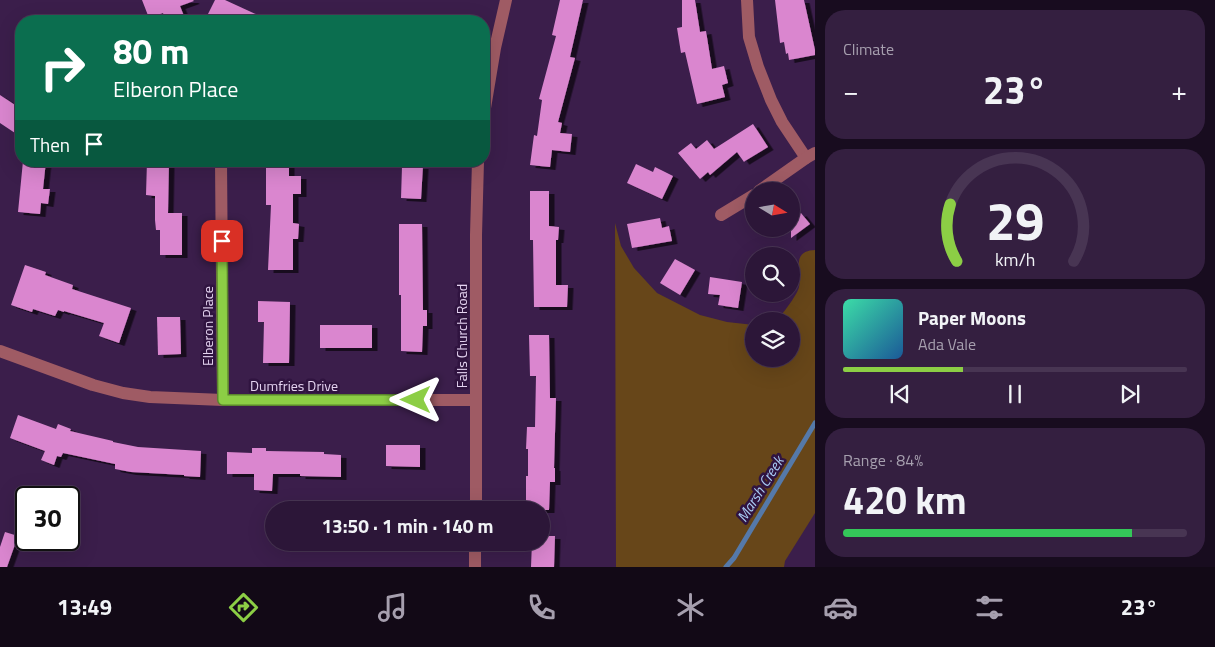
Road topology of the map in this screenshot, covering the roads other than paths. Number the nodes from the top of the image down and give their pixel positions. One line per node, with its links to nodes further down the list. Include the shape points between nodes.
1 (506, 0): 3 (street)
2 (747, 0): 4 (street, via 750,37 771,100 782,122)
3 (490, 78)
4 (811, 155): 7 (street)
5 (221, 167): 11 (street, Elberon Place)
6 (478, 167): 12 (street, Falls Church Road)
7 (772, 182)
8 (745, 200): 9 (street)
9 (720, 215)
10 (0, 350): 11 (street, Dumfries Drive, via 92,385 123,392 150,397)
11 (223, 400): 12 (street, Dumfries Drive)
12 (476, 400): 13 (street, Falls Church Road)
13 (476, 501)
14 (476, 551): 15 (street)
15 (475, 567)

